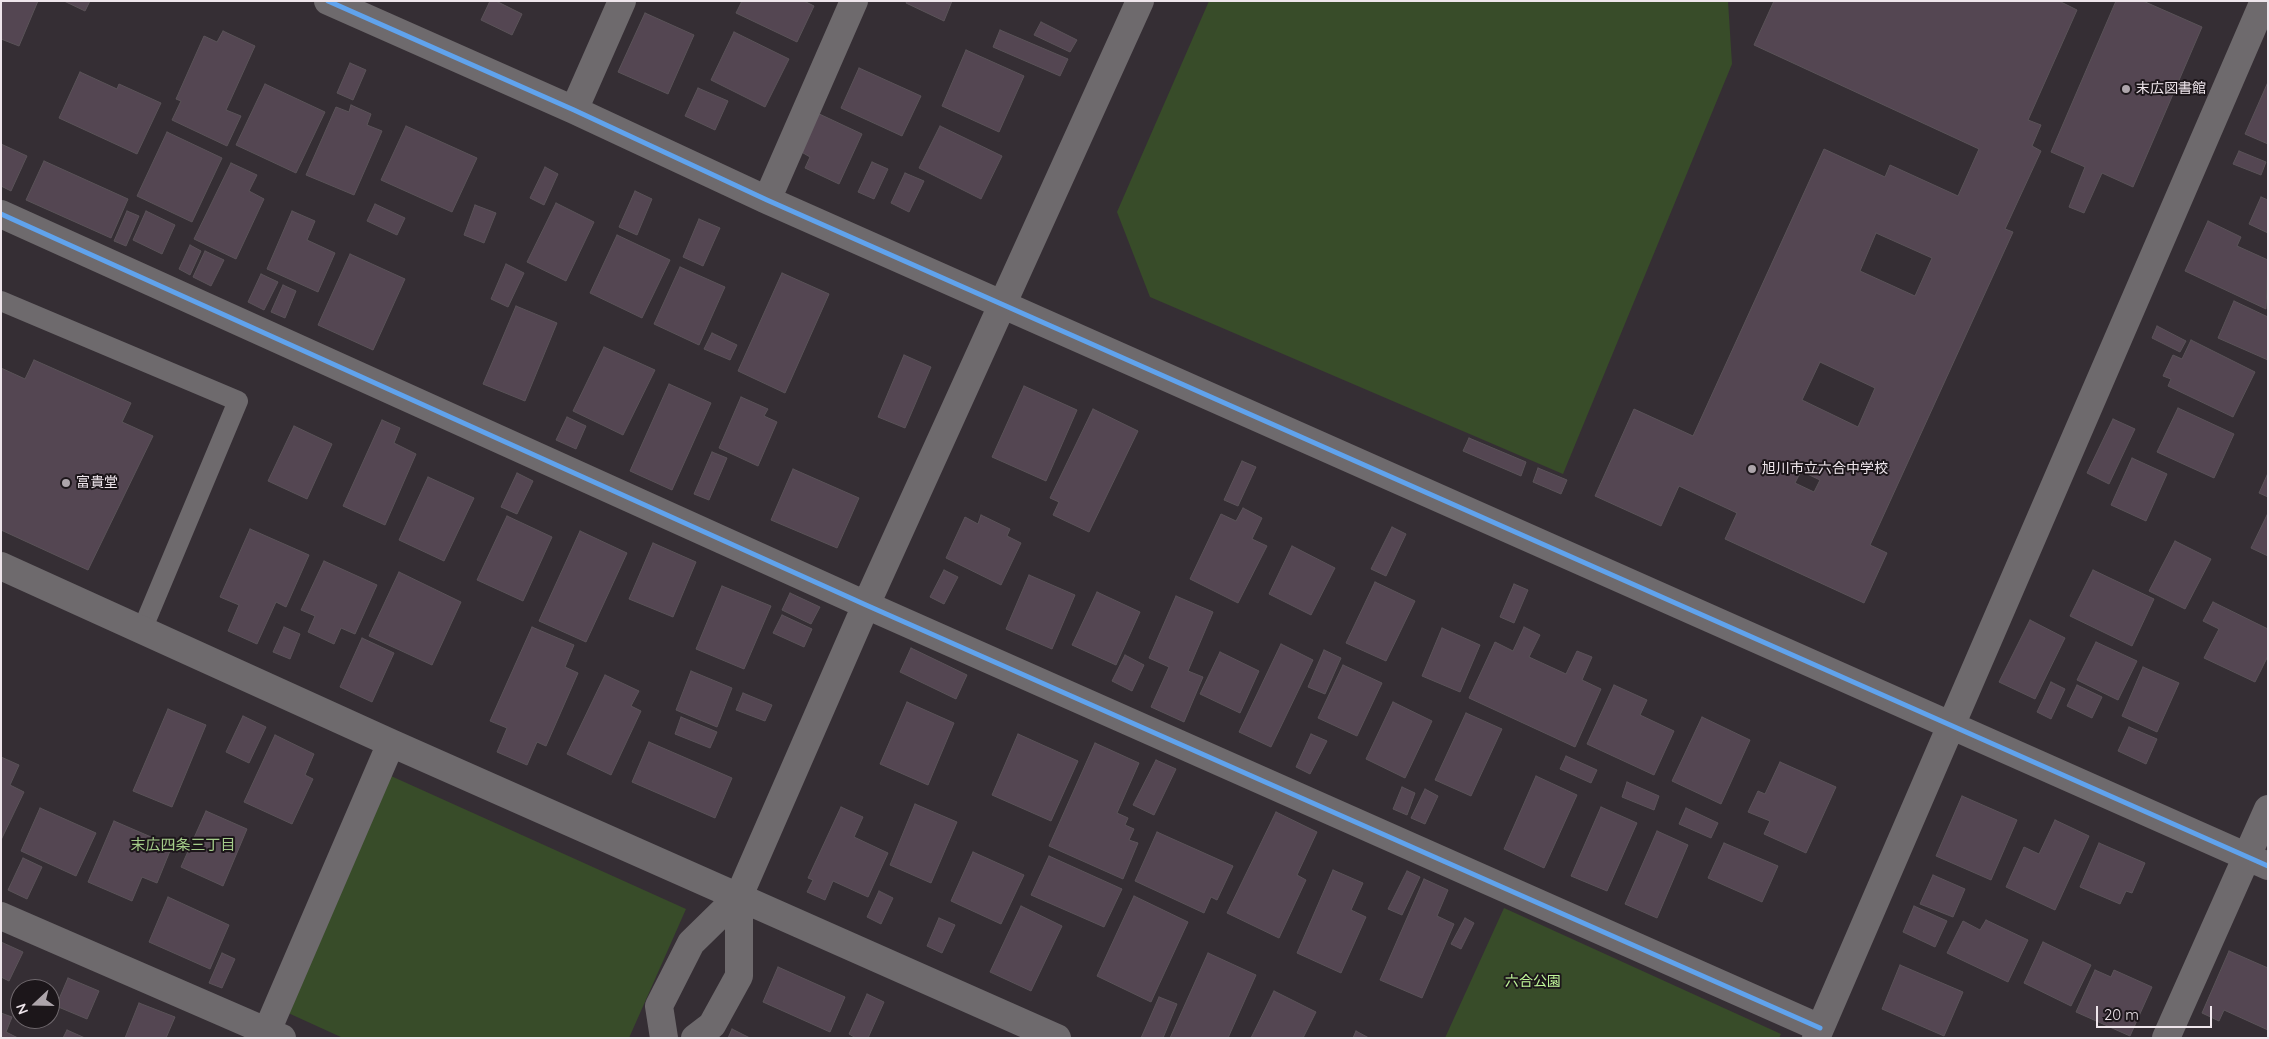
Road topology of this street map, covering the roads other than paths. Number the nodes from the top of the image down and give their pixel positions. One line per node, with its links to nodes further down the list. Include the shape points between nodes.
1 (328, 1): 6 (street)
2 (622, 1): 6 (street)
3 (854, 1): 7 (street)
4 (1140, 1): 10 (street)
5 (2264, 1): 14 (street)
6 (574, 110): 7 (street)
7 (767, 200): 10 (street)
8 (1, 214): 12 (street)
9 (1, 301): 13 (lane, via 238,402)
10 (1002, 303): 12 (street); 14 (street)
11 (1, 566): 13 (street)
12 (866, 605): 18 (street); 20 (street)
13 (142, 630): 15 (street)
14 (1950, 724): 17 (street); 20 (street)
15 (391, 743): 18 (street); 21 (street)
16 (2268, 809): 17 (street)
17 (2257, 862): 25 (street)
18 (739, 896): 22 (street, via 691,943 659,1006); 23 (street, via 739,976 712,1025); 24 (street)
19 (1, 916): 21 (street)
20 (1818, 1033)
21 (274, 1034)
22 (664, 1038)
23 (695, 1038)
24 (1057, 1038)
25 (2166, 1038)

